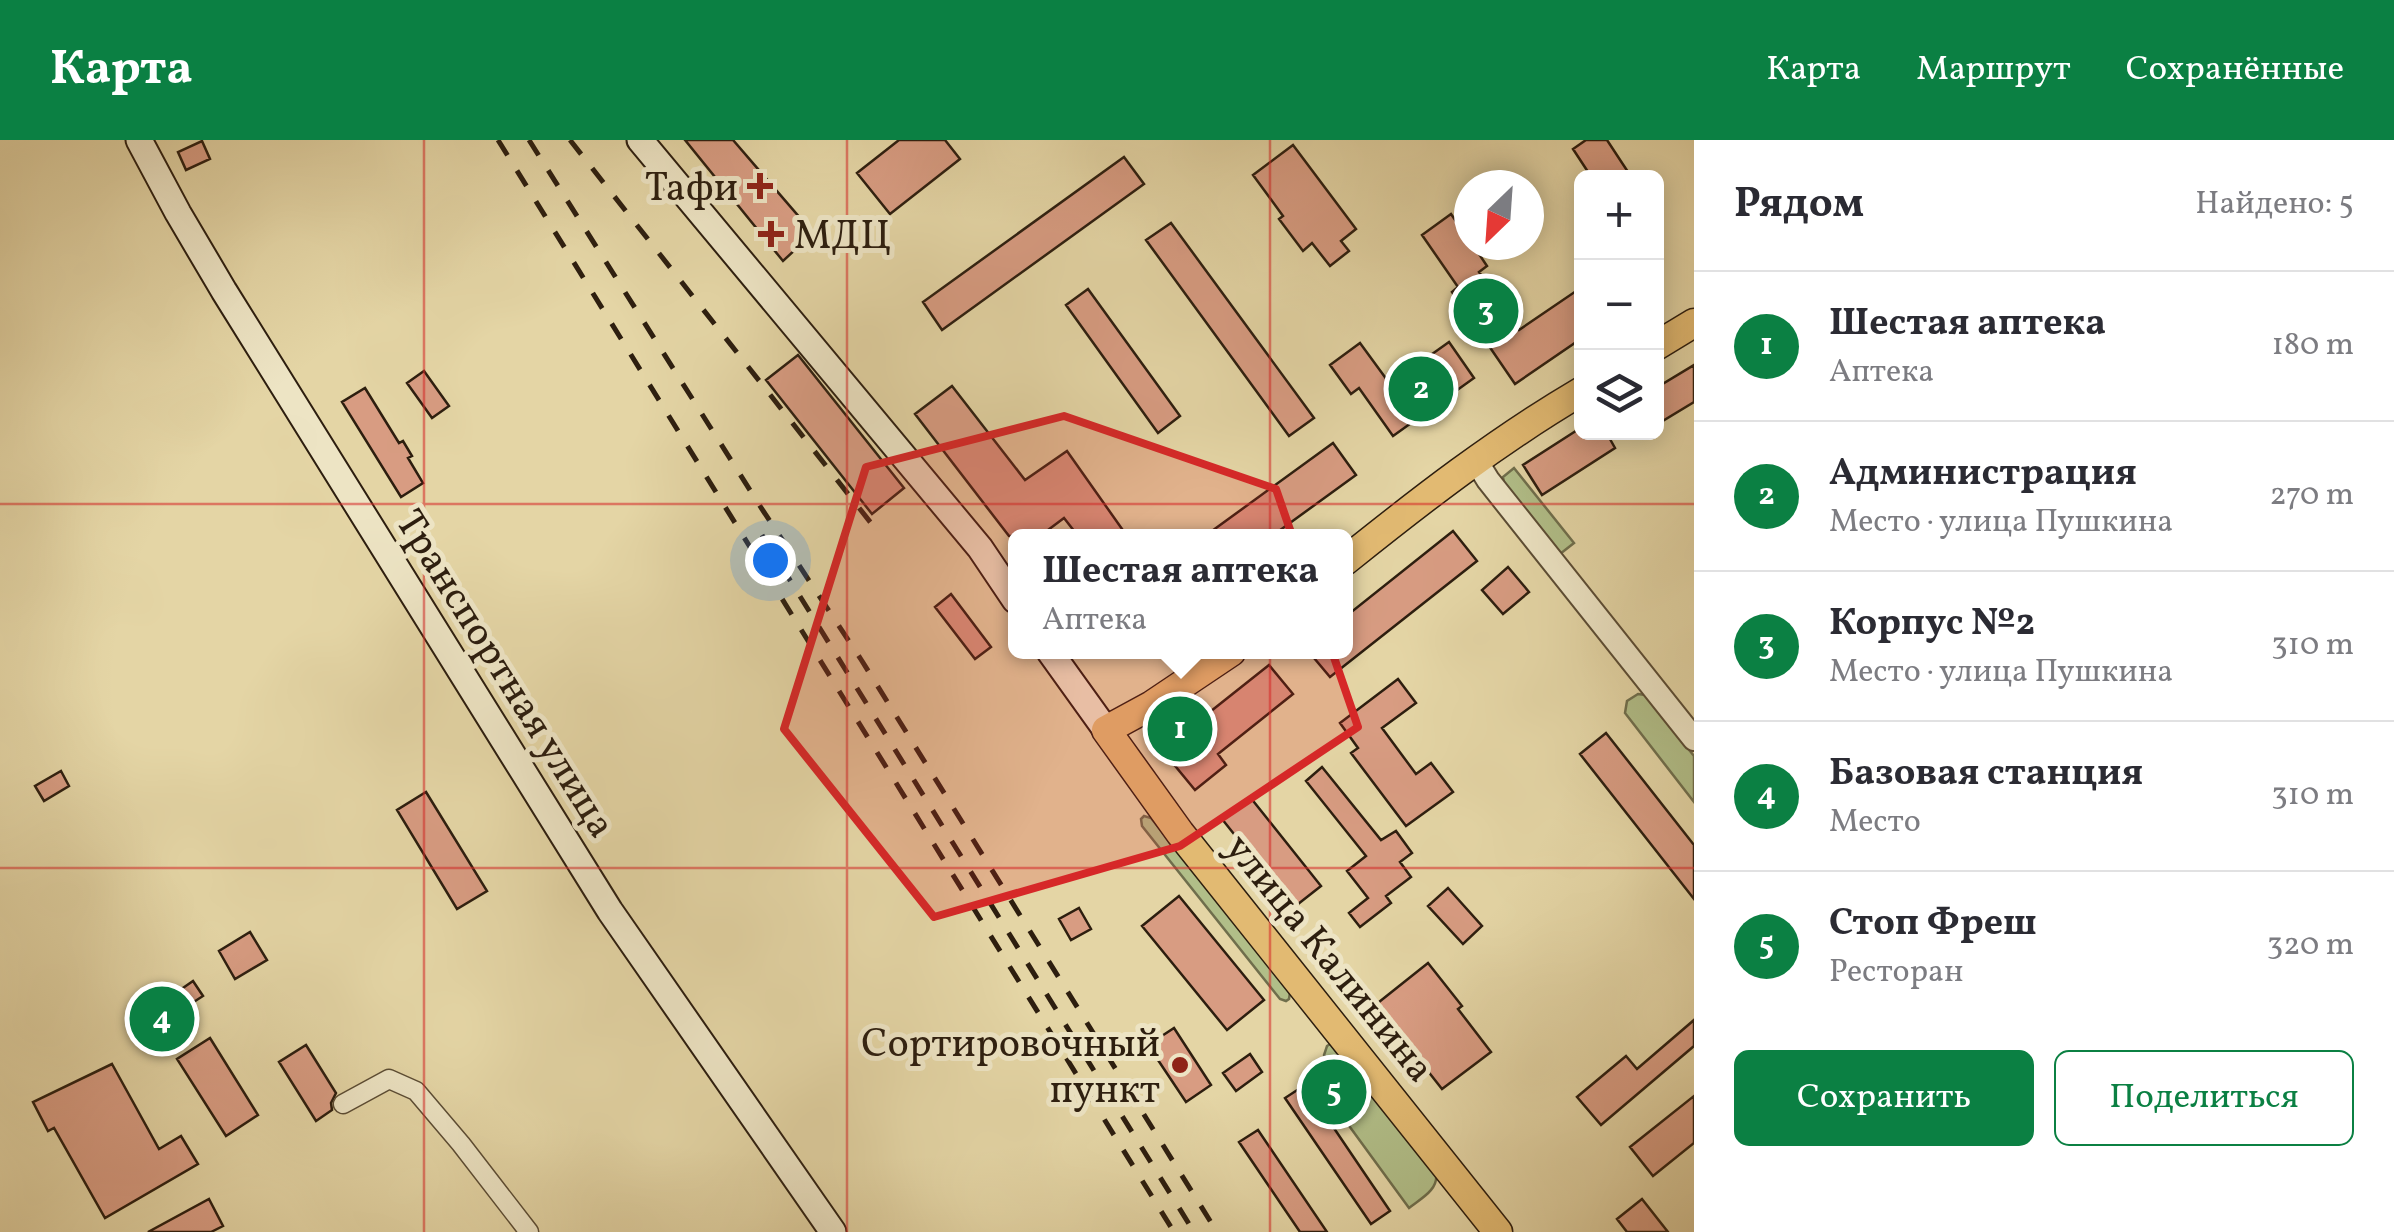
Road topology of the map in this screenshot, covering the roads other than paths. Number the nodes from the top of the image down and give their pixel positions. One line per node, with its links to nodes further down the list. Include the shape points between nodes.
1 (140, 140): 15 (main road, Транспортная улица, via 224,291 610,911)
2 (640, 140): 8 (main road)
3 (1694, 323): 4 (main road)
4 (1664, 341)
5 (1574, 396): 6 (main road)
6 (1476, 459): 7 (main road); 12 (street)
7 (1353, 555)
8 (1008, 590)
9 (1055, 659): 11 (main road)
10 (1221, 659): 11 (main road)
11 (1106, 730): 16 (main road, улица Калинина, via 1180,833)
12 (1694, 738)
13 (343, 1104): 14 (street, via 390,1079 416,1091)
14 (529, 1232)
15 (833, 1232)
16 (1498, 1232)

